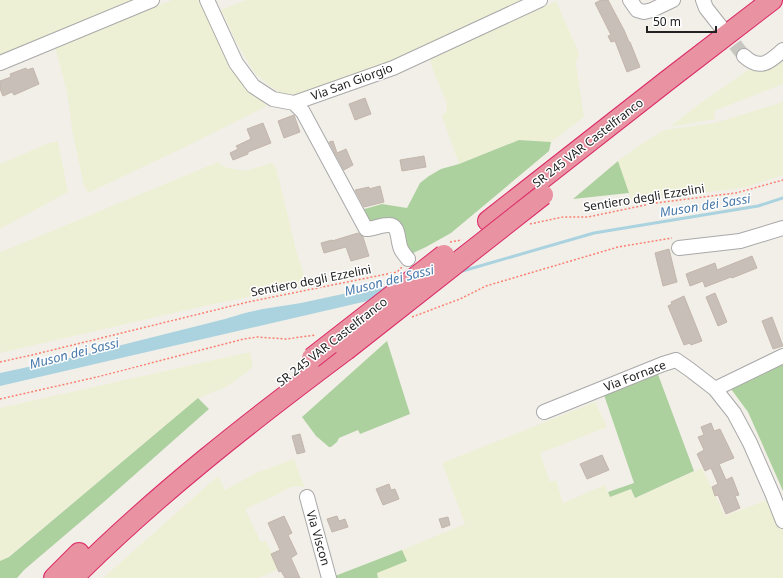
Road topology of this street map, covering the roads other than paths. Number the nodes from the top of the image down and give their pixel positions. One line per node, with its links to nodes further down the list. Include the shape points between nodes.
1 (152, 0): 12 (street)
2 (207, 0): 13 (street, via 236,63 253,86 273,99)
3 (540, 0): 13 (street, Via San Giorgio, via 393,68)
4 (630, 0): 5 (street, via 637,10 644,12)
5 (673, 0)
6 (703, 0): 9 (street)
7 (772, 0): 22 (highway, SR 245 VAR Castelfranco, bridge, via 169,472 102,531)
8 (783, 4): 23 (highway, SR 245 VAR Castelfranco, bridge, via 729,50 200,463 147,508)
9 (721, 27)
10 (783, 50): 11 (street, via 772,60 762,64 754,63)
11 (744, 56)
12 (0, 63)
13 (294, 103): 16 (street, via 303,112 366,229 392,225 396,229 400,248)
14 (783, 228): 15 (street, via 740,241)
15 (679, 248)
16 (408, 259)
17 (783, 356): 18 (street)
18 (715, 389): 19 (street, Via Fornace, via 676,360); 21 (street, Via Fornace, via 734,413 750,443)
19 (544, 412)
20 (307, 497): 24 (street, Via Viscon)
21 (783, 521)
22 (54, 578)
23 (73, 578)
24 (329, 578)

